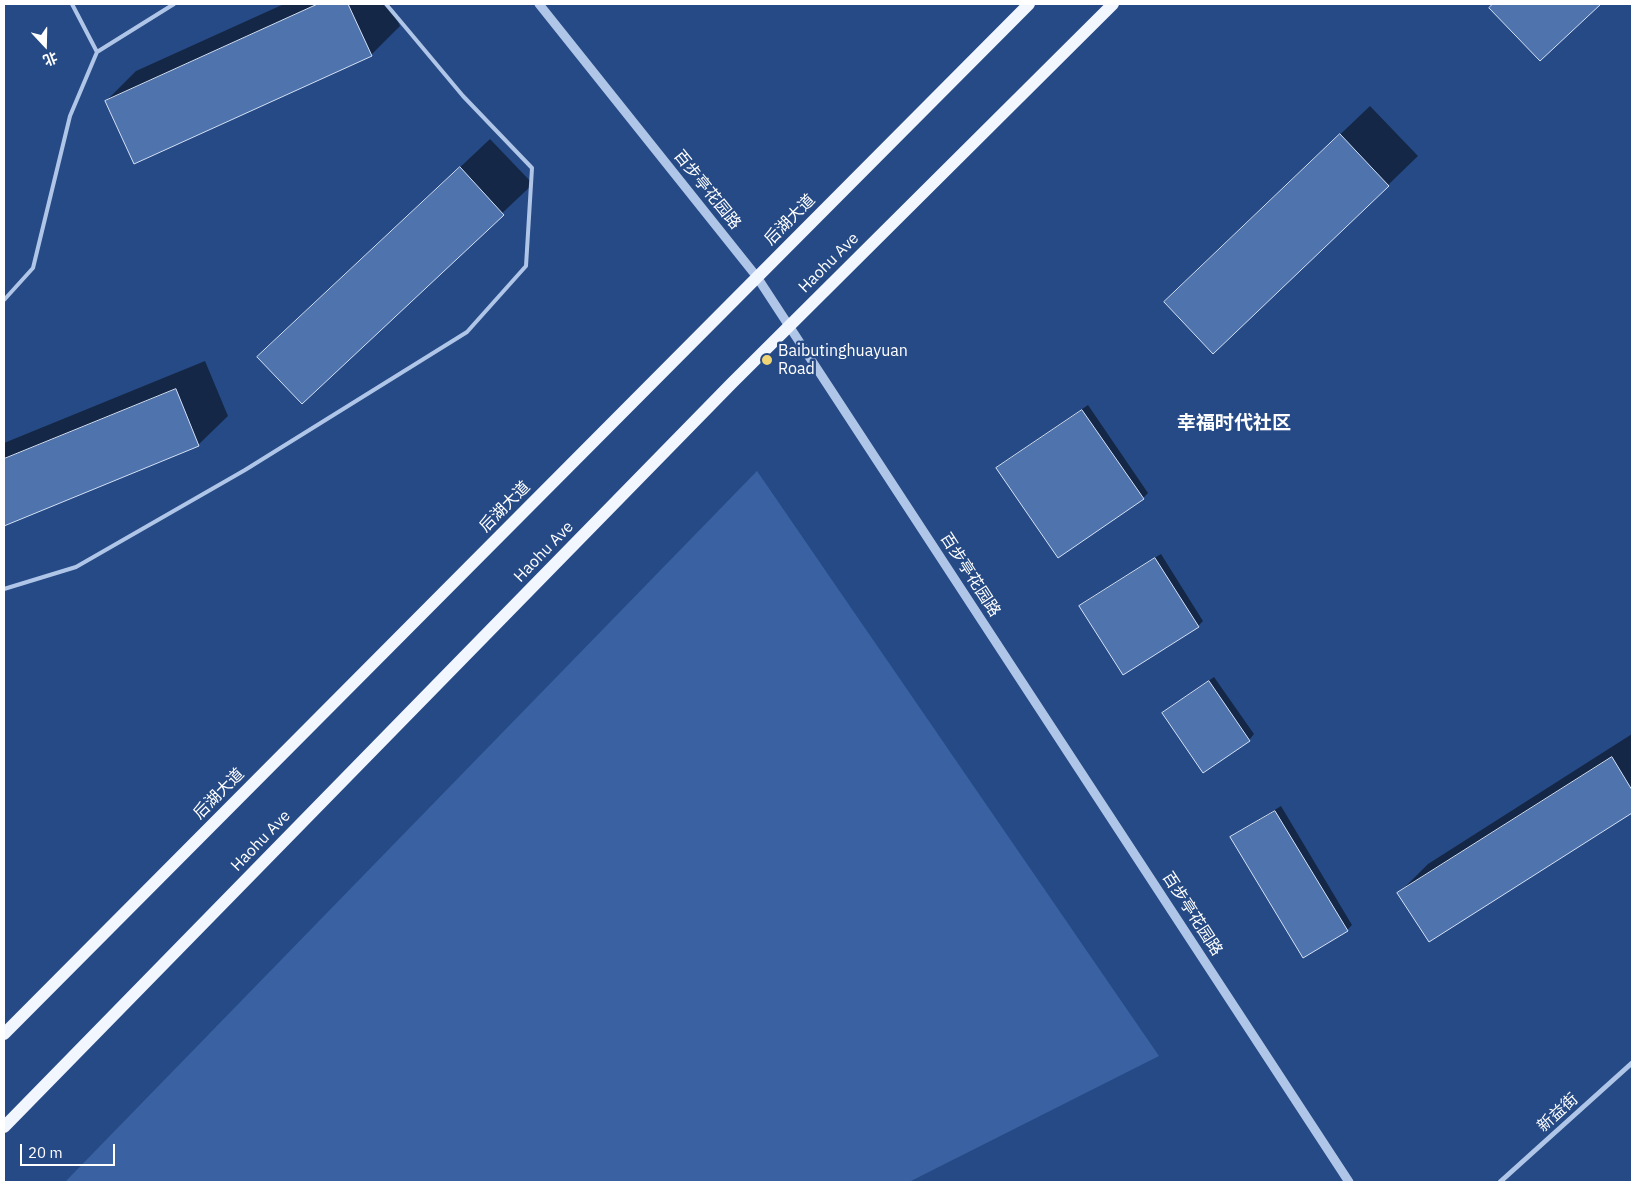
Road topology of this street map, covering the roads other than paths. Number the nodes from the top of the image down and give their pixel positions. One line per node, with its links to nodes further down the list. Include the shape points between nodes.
1 (72, 4): 7 (lane)
2 (174, 4): 7 (lane)
3 (386, 4): 11 (lane, via 463,96 532,168 526,266 467,332 244,470 76,567)
4 (539, 4): 8 (street, 百步亭花园路)
5 (1029, 4): 8 (main road, 后湖大道)
6 (1113, 4): 10 (main road, Haohu Ave)
7 (97, 52): 9 (lane, via 70,116 33,268)
8 (757, 277): 10 (street, 百步亭花园路); 12 (main road, 后湖大道)
9 (4, 300)
10 (789, 326): 14 (main road, Haohu Ave); 15 (street, 百步亭花园路)
11 (4, 589)
12 (4, 1034)
13 (1632, 1063): 16 (street, 新益街)
14 (4, 1127)
15 (1349, 1182)
16 (1500, 1182)

